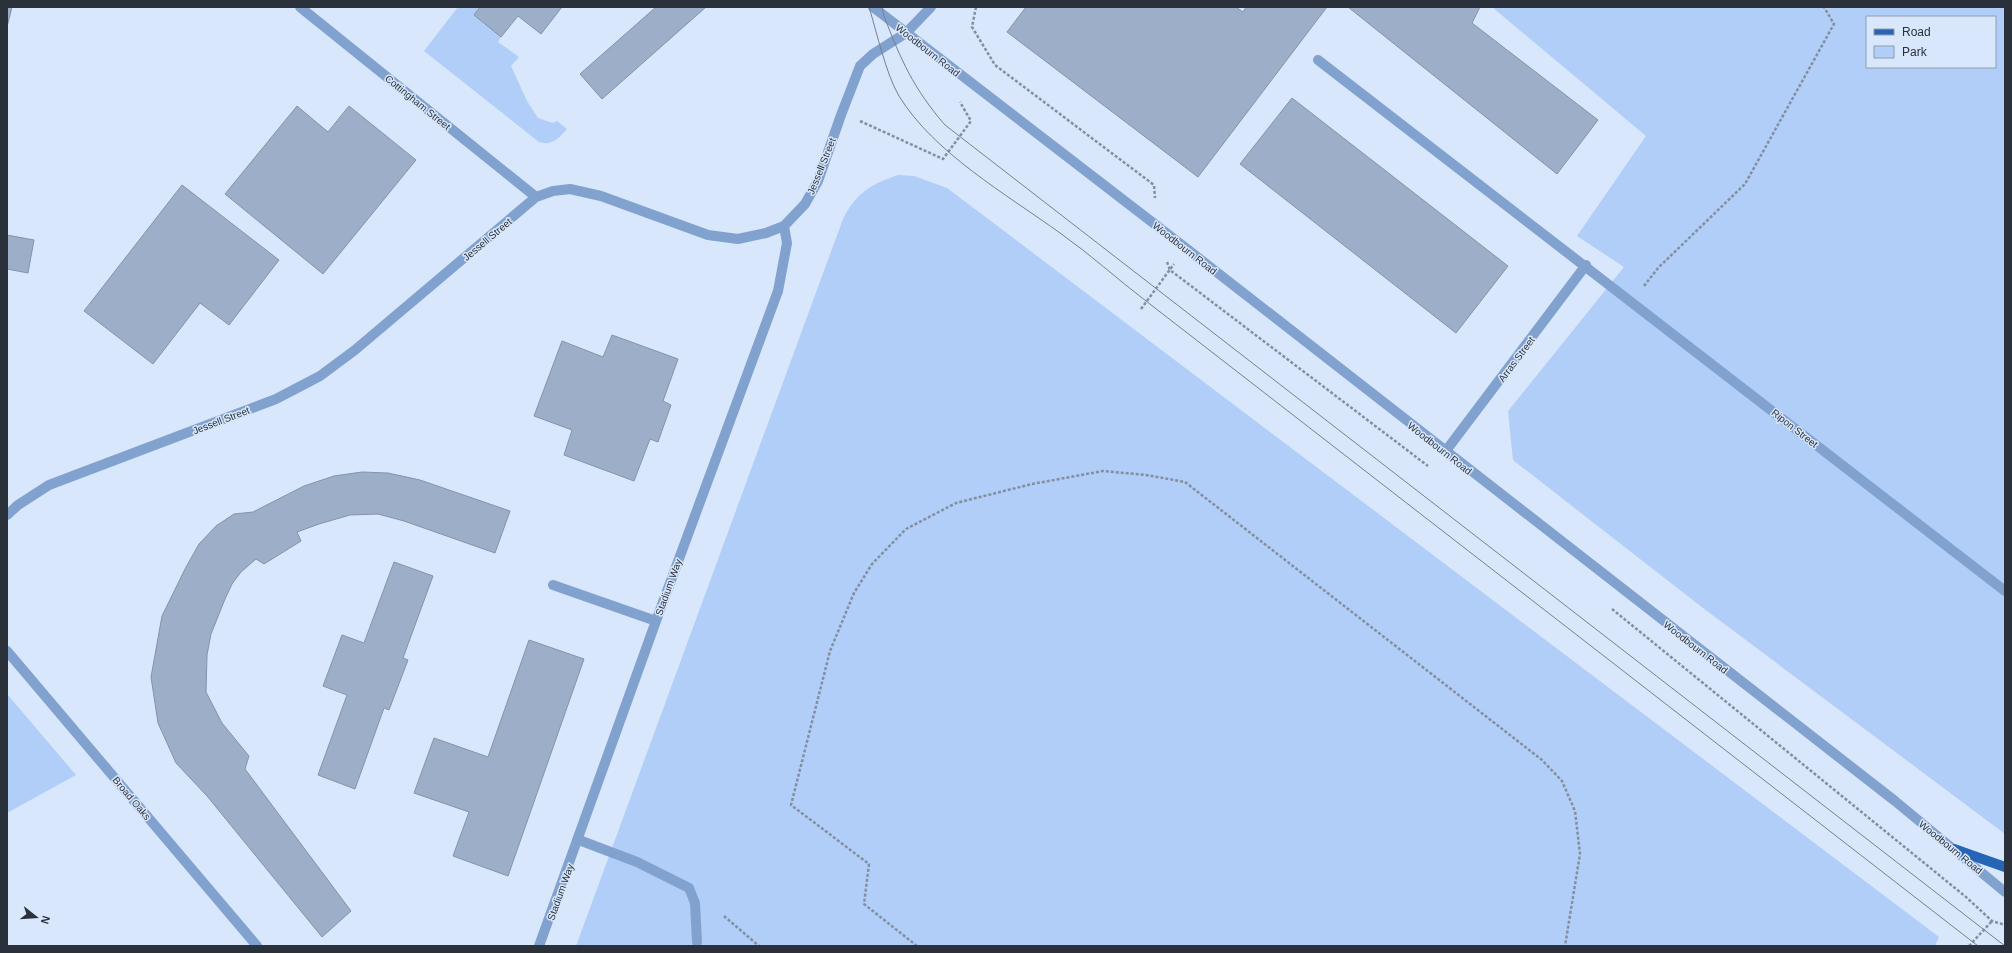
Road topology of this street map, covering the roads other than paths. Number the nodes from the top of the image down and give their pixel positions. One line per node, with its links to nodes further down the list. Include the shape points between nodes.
1 (300, 7): 6 (street, Cottingham Street)
2 (872, 7): 4 (street, Woodbourn Road)
3 (931, 7): 4 (street, Jessell Street)
4 (906, 33): 7 (street, Jessell Street, via 873,54 860,66 818,181 805,204); 9 (street, Woodbourn Road)
5 (1318, 60): 8 (street, Ripon Street)
6 (536, 197): 7 (street, Jessell Street, via 570,189 602,196 708,235 738,239); 10 (street, Jessell Street, via 320,376 276,399 49,485)
7 (784, 226): 13 (street, Stadium Way, via 787,242 778,291)
8 (1586, 265): 9 (street, Arras Street); 12 (street, Ripon Street)
9 (1445, 452): 16 (street, Woodbourn Road)
10 (7, 515)
11 (553, 585): 13 (street)
12 (2005, 591)
13 (656, 621): 15 (street, Stadium Way)
14 (7, 650): 20 (street, Broad Oaks)
15 (579, 840): 19 (street, via 637,862 689,888 695,903); 21 (street, Stadium Way)
16 (1954, 849): 17 (main road); 18 (street, Woodbourn Road)
17 (2005, 867)
18 (2005, 892)
19 (697, 942)
20 (257, 946)
21 (539, 946)

